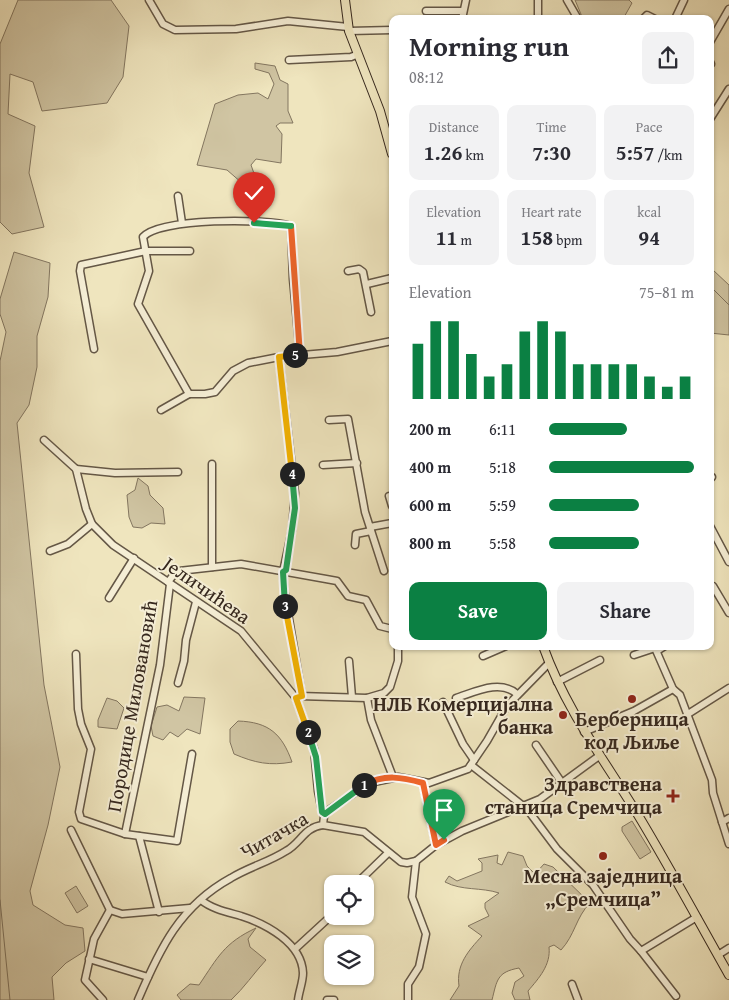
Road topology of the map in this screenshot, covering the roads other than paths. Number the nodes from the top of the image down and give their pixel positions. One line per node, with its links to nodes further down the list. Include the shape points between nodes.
1 (149, 0): 14 (street, via 163,24 175,30 236,29 288,21)
2 (345, 0): 14 (main road)
3 (466, 0): 9 (street)
4 (538, 0): 11 (street)
5 (567, 0): 12 (street)
6 (684, 0): 13 (street)
7 (729, 9): 16 (street)
8 (426, 11): 9 (street)
9 (463, 11): 10 (street)
10 (462, 15)
11 (538, 15)
12 (576, 15)
13 (677, 15)
14 (348, 29): 15 (street); 17 (main road)
15 (389, 30)
16 (714, 35)
17 (356, 55): 18 (street); 21 (main road, via 380,111)
18 (288, 60)
19 (729, 89): 20 (street)
20 (714, 112)
21 (389, 143)
22 (178, 196): 23 (street)
23 (182, 223): 24 (street, via 161,226 143,238); 32 (street, via 290,225)
24 (146, 251): 25 (street); 31 (street, via 81,265); 34 (street, via 149,271 139,308)
25 (190, 251)
26 (348, 271): 28 (street, via 362,270)
27 (389, 279): 28 (street)
28 (367, 284): 29 (street)
29 (371, 312)
30 (389, 342): 32 (street, via 337,352)
31 (94, 349)
32 (300, 355): 33 (street)
33 (279, 357): 34 (street, via 233,371 215,392); 53 (street, via 295,493 292,530)
34 (189, 394): 35 (street)
35 (161, 410)
36 (329, 420): 38 (street, via 348,419)
37 (44, 440): 41 (street)
38 (357, 463): 40 (street); 45 (street)
39 (212, 464): 51 (street)
40 (323, 465)
41 (76, 469): 42 (street, via 115,473); 43 (street, Јеличићева)
42 (178, 472)
43 (92, 524): 48 (street, via 61,549); 49 (street, Јеличићева, via 113,545)
44 (389, 524): 45 (street)
45 (370, 529): 47 (street, via 355,536); 52 (street)
46 (714, 534): 50 (street)
47 (355, 545)
48 (50, 551)
49 (134, 558): 54 (street, Јеличићева); 56 (street)
50 (729, 562)
51 (212, 566): 53 (street, via 240,564); 54 (street, via 175,573)
52 (384, 571)
53 (283, 572): 59 (street, via 337,581 348,596 366,600 380,626); 76 (street)
54 (169, 583): 57 (street, Јеличићева); 96 (street, Породице Миловановић, via 160,665)
55 (714, 588): 58 (street)
56 (109, 598)
57 (196, 602): 72 (street); 76 (street, Јеличићева, via 241,631)
58 (729, 613)
59 (389, 628)
60 (398, 650): 78 (street, via 398,662 390,687 384,693)
61 (497, 650): 67 (street)
62 (544, 650): 70 (main road)
63 (646, 650): 66 (street)
64 (657, 651): 74 (street)
65 (76, 654): 96 (street, via 80,724 91,749 81,819)
66 (634, 655)
67 (483, 656)
68 (600, 660): 71 (street)
69 (349, 661): 77 (street)
70 (549, 663): 71 (main road); 75 (street)
71 (557, 682): 82 (main road)
72 (178, 683)
73 (729, 688): 81 (street)
74 (673, 689): 81 (street, via 680,695); 82 (street, via 634,711)
75 (517, 694): 79 (street, via 499,687); 86 (street, via 503,711)
76 (299, 697): 77 (street); 91 (street, via 314,749 318,791)
77 (352, 697): 78 (street)
78 (367, 698): 87 (street, via 371,720)
79 (456, 698)
80 (443, 702): 86 (street)
81 (688, 714): 93 (street, via 712,780)
82 (584, 732): 85 (main road)
83 (536, 745): 89 (street)
84 (192, 754): 97 (street, via 178,838 175,841)
85 (600, 756): 89 (street); 107 (main road)
86 (473, 763): 88 (street, Читачка, via 464,771); 90 (street)
87 (393, 777): 88 (street, Читачка); 91 (street, Читачка, via 368,782)
88 (423, 783): 99 (street)
89 (562, 783): 90 (street)
90 (524, 806): 99 (street); 111 (street, via 557,849 593,885)
91 (325, 814): 94 (street, Читачка)
92 (729, 818): 93 (street)
93 (722, 822): 98 (street)
94 (323, 825): 100 (street, via 364,832); 103 (street, Читачка, via 308,830 289,850 230,878)
95 (71, 830): 105 (street)
96 (125, 834): 97 (street)
97 (139, 836): 106 (street)
98 (729, 844)
99 (436, 845): 101 (street)
100 (388, 853): 101 (street, via 404,863); 102 (street)
101 (416, 861): 123 (street, via 412,897 426,934 419,967 408,984)
102 (365, 875)
103 (201, 900): 104 (street, Читачка); 110 (street, via 211,907 254,922)
104 (190, 908): 106 (street, Читачка); 115 (street, Читачка, via 164,942)
105 (110, 910): 106 (street, Читачка, via 122,914); 113 (street, via 94,939)
106 (159, 912)
107 (697, 917): 111 (street); 112 (main road)
108 (325, 925): 110 (street)
109 (729, 948): 112 (street)
110 (295, 949): 120 (street, via 303,972)
111 (641, 951): 117 (street)
112 (718, 955): 114 (main road)
113 (88, 959): 115 (street); 118 (street, via 86,983)
114 (729, 975)
115 (148, 977): 119 (street, Читачка)
116 (572, 984): 124 (street)
117 (676, 996)
118 (104, 1000)
119 (138, 1000)
120 (298, 1000)
121 (327, 1000): 122 (street)
122 (334, 1000)
123 (408, 1000)
124 (578, 1000)

